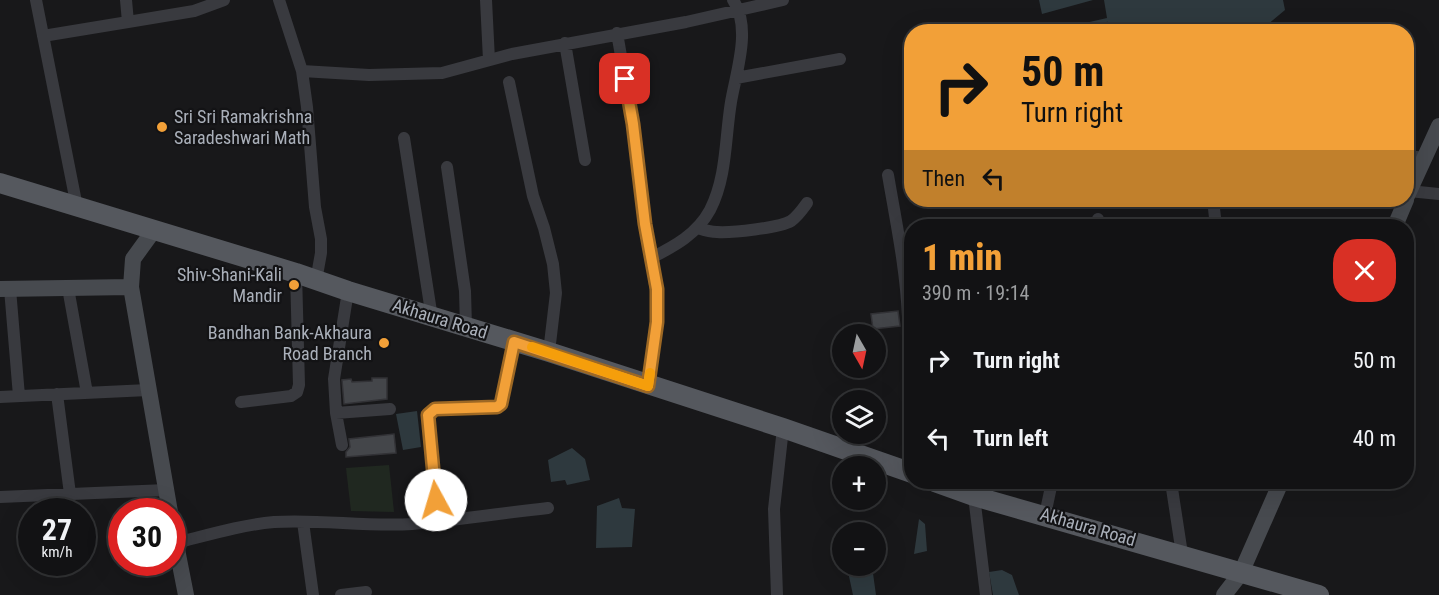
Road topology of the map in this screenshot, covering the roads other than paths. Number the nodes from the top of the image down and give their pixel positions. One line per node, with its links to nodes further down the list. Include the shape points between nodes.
1 (36, 0): 10 (street)
2 (126, 0): 8 (street)
3 (224, 0): 8 (street, via 194,11)
4 (279, 0): 14 (street)
5 (486, 0): 13 (street)
6 (783, 0): 7 (street)
7 (736, 5): 9 (street); 15 (street, via 740,54)
8 (128, 22): 10 (street)
9 (618, 33): 11 (street); 32 (street)
10 (43, 36): 29 (street)
11 (565, 43): 13 (street); 21 (street)
12 (840, 59): 15 (street)
13 (489, 60): 14 (street, via 421,75)
14 (302, 71): 34 (street, via 321,239)
15 (736, 78): 30 (street, via 719,185)
16 (509, 82): 43 (street, via 533,196 554,270 556,293)
17 (1437, 136): 20 (street)
18 (404, 138): 40 (street)
19 (1414, 157): 20 (street)
20 (1425, 158): 24 (street)
21 (585, 160)
22 (447, 167): 41 (street, via 465,291)
23 (888, 175): 35 (street)
24 (1414, 181)
25 (0, 183): 29 (main road, Akhaura Road)
26 (1439, 194): 27 (street)
27 (1414, 196)
28 (807, 203): 30 (street, via 792,220 776,226 726,232)
29 (77, 207): 31 (main road, Akhaura Road)
30 (698, 228): 32 (street)
31 (154, 230): 33 (main road, Akhaura Road); 36 (street, via 133,259)
32 (651, 258): 44 (street, via 658,305)
33 (296, 273): 34 (main road, Akhaura Road); 50 (street, via 297,392)
34 (316, 281): 39 (main road, Akhaura Road)
35 (904, 282)
36 (131, 287): 37 (street); 45 (street)
37 (68, 288): 38 (street); 46 (street)
38 (5, 289): 48 (street)
39 (348, 291): 40 (main road, Akhaura Road); 52 (street, via 335,365)
40 (432, 318): 41 (main road, Akhaura Road)
41 (466, 327): 42 (main road, Akhaura Road)
42 (514, 342): 43 (main road, Akhaura Road); 67 (street, via 501,404 435,409 428,415)
43 (549, 352): 44 (main road, Akhaura Road)
44 (648, 386): 53 (main road, Akhaura Road)
45 (148, 390): 46 (street); 60 (street)
46 (87, 393): 47 (street)
47 (57, 394): 48 (street); 61 (street)
48 (19, 396): 49 (street)
49 (0, 397)
50 (241, 402)
51 (390, 409): 52 (street)
52 (336, 413): 54 (street)
53 (783, 428): 55 (main road, Akhaura Road); 77 (street, via 774,509)
54 (342, 446)
55 (904, 470)
56 (954, 489): 63 (main road, Akhaura Road)
57 (1051, 489): 66 (street)
58 (1173, 489): 70 (street)
59 (1278, 489): 71 (street)
60 (166, 490): 61 (street); 64 (street)
61 (70, 494): 62 (street)
62 (0, 496)
63 (974, 496): 66 (main road, Akhaura Road); 78 (street)
64 (167, 498)
65 (548, 508): 67 (street)
66 (1045, 515): 70 (main road, Akhaura Road)
67 (438, 520): 68 (street, via 377,525)
68 (303, 522): 69 (street, via 239,527); 75 (street)
69 (186, 540)
70 (1182, 554): 71 (main road, Akhaura Road)
71 (1241, 573): 79 (street); 80 (main road, Akhaura Road)
72 (182, 576): 74 (street)
73 (366, 592): 76 (street)
74 (186, 595)
75 (313, 595)
76 (341, 595)
77 (777, 595)
78 (986, 595)
79 (1224, 595)
80 (1319, 595)

